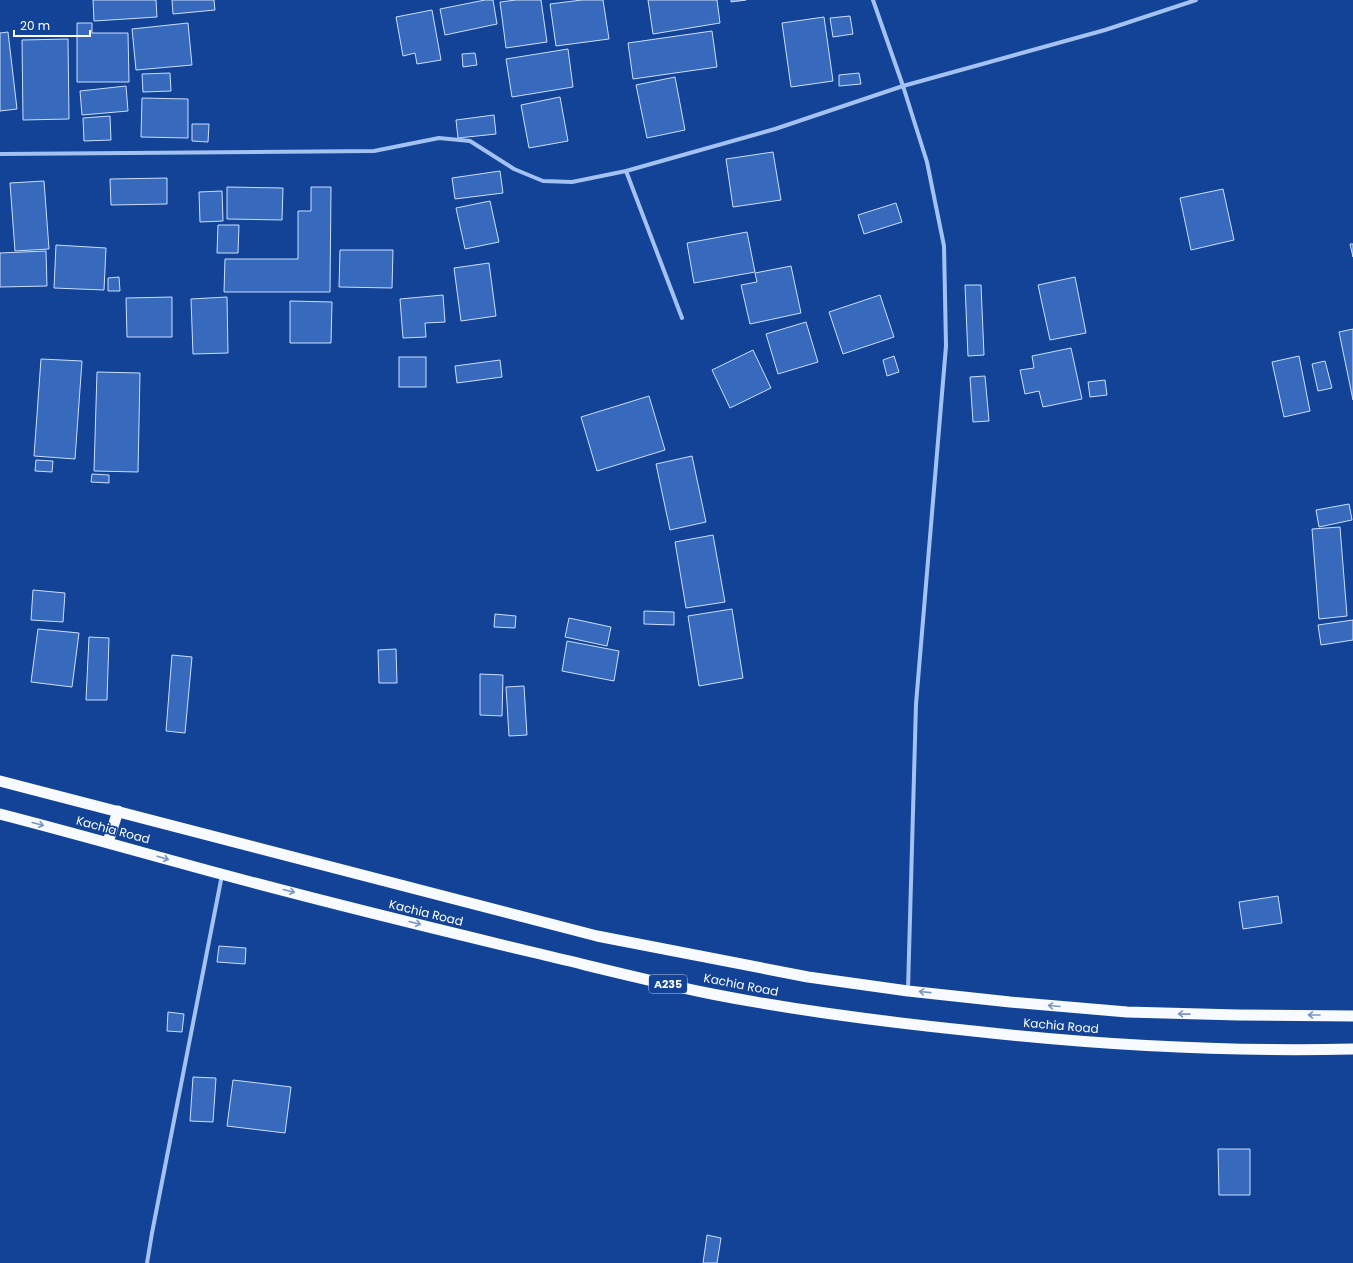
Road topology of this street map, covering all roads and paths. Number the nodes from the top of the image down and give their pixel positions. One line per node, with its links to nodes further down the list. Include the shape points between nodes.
1 (873, 0): 3 (street)
2 (1196, 0): 3 (street, via 1105,30)
3 (903, 86): 5 (street, via 775,129); 12 (street, via 927,162 944,246 946,346 916,704)
4 (0, 154): 5 (street, via 374,151 439,138 470,141 514,169 543,181 572,182)
5 (626, 171): 6 (street)
6 (682, 318)
7 (0, 781): 8 (highway, Kachia Road)
8 (118, 811): 10 (highway); 12 (highway, Kachia Road, via 598,936 808,977)
9 (0, 814): 10 (highway, Kachia Road / A235, one-way to 10)
10 (108, 842): 11 (highway, Kachia Road / A235, one-way to 11)
11 (222, 874): 14 (highway, Kachia Road / A235, one-way to 14, via 593,967 711,994 806,1010 907,1024 1101,1043 1214,1049); 15 (street)
12 (908, 991): 13 (highway, Kachia Road, one-way to 12, via 1127,1012)
13 (1353, 1016)
14 (1353, 1049)
15 (147, 1263)

